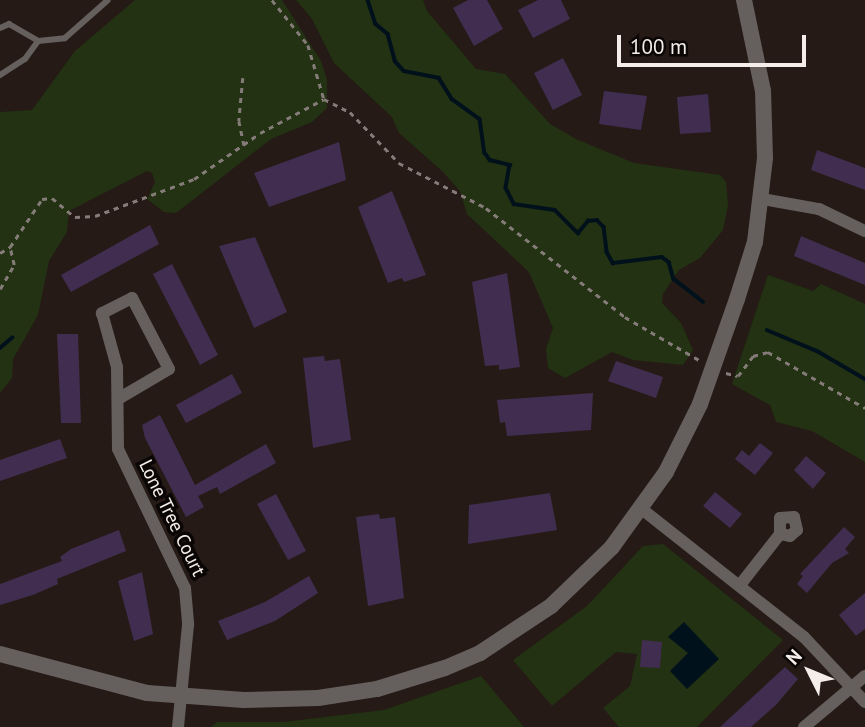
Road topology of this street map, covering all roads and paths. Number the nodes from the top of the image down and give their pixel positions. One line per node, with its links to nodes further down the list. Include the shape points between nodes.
1 (108, 0): 5 (lane, via 73,34)
2 (272, 0): 8 (path, via 308,46)
3 (744, 0): 10 (street, via 763,90)
4 (0, 28): 5 (lane, via 9,24)
5 (38, 41): 6 (lane, via 25,60)
6 (0, 75)
7 (243, 78): 9 (path, via 239,121)
8 (324, 99): 9 (path); 15 (path, via 350,112 399,163 469,197 625,317)
9 (244, 145): 12 (path, via 194,179 95,216 69,215 47,197 37,204)
10 (762, 199): 11 (street, via 819,209); 15 (street, via 755,242)
11 (865, 232)
12 (10, 247): 13 (path); 14 (path, via 14,265)
13 (0, 253)
14 (0, 289)
15 (714, 367): 17 (path, via 738,376 753,356 768,352); 18 (street, via 685,436)
16 (118, 399): 16 (street, Lone Tree Court, via 117,367 102,313 132,298 169,369); 24 (street, Lone Tree Court, via 116,434 125,470 185,588 188,625)
17 (865, 408)
18 (643, 510): 20 (street); 24 (street, via 551,606 491,646 445,668 377,689 318,698)
19 (780, 534): 20 (street)
20 (740, 585): 23 (street, via 804,637)
21 (0, 654): 24 (street, via 107,685)
22 (865, 676): 23 (street)
23 (852, 687): 25 (street); 27 (street)
24 (180, 697): 26 (street, Lone Tree Court)
25 (865, 702)
26 (178, 727)
27 (804, 727)

